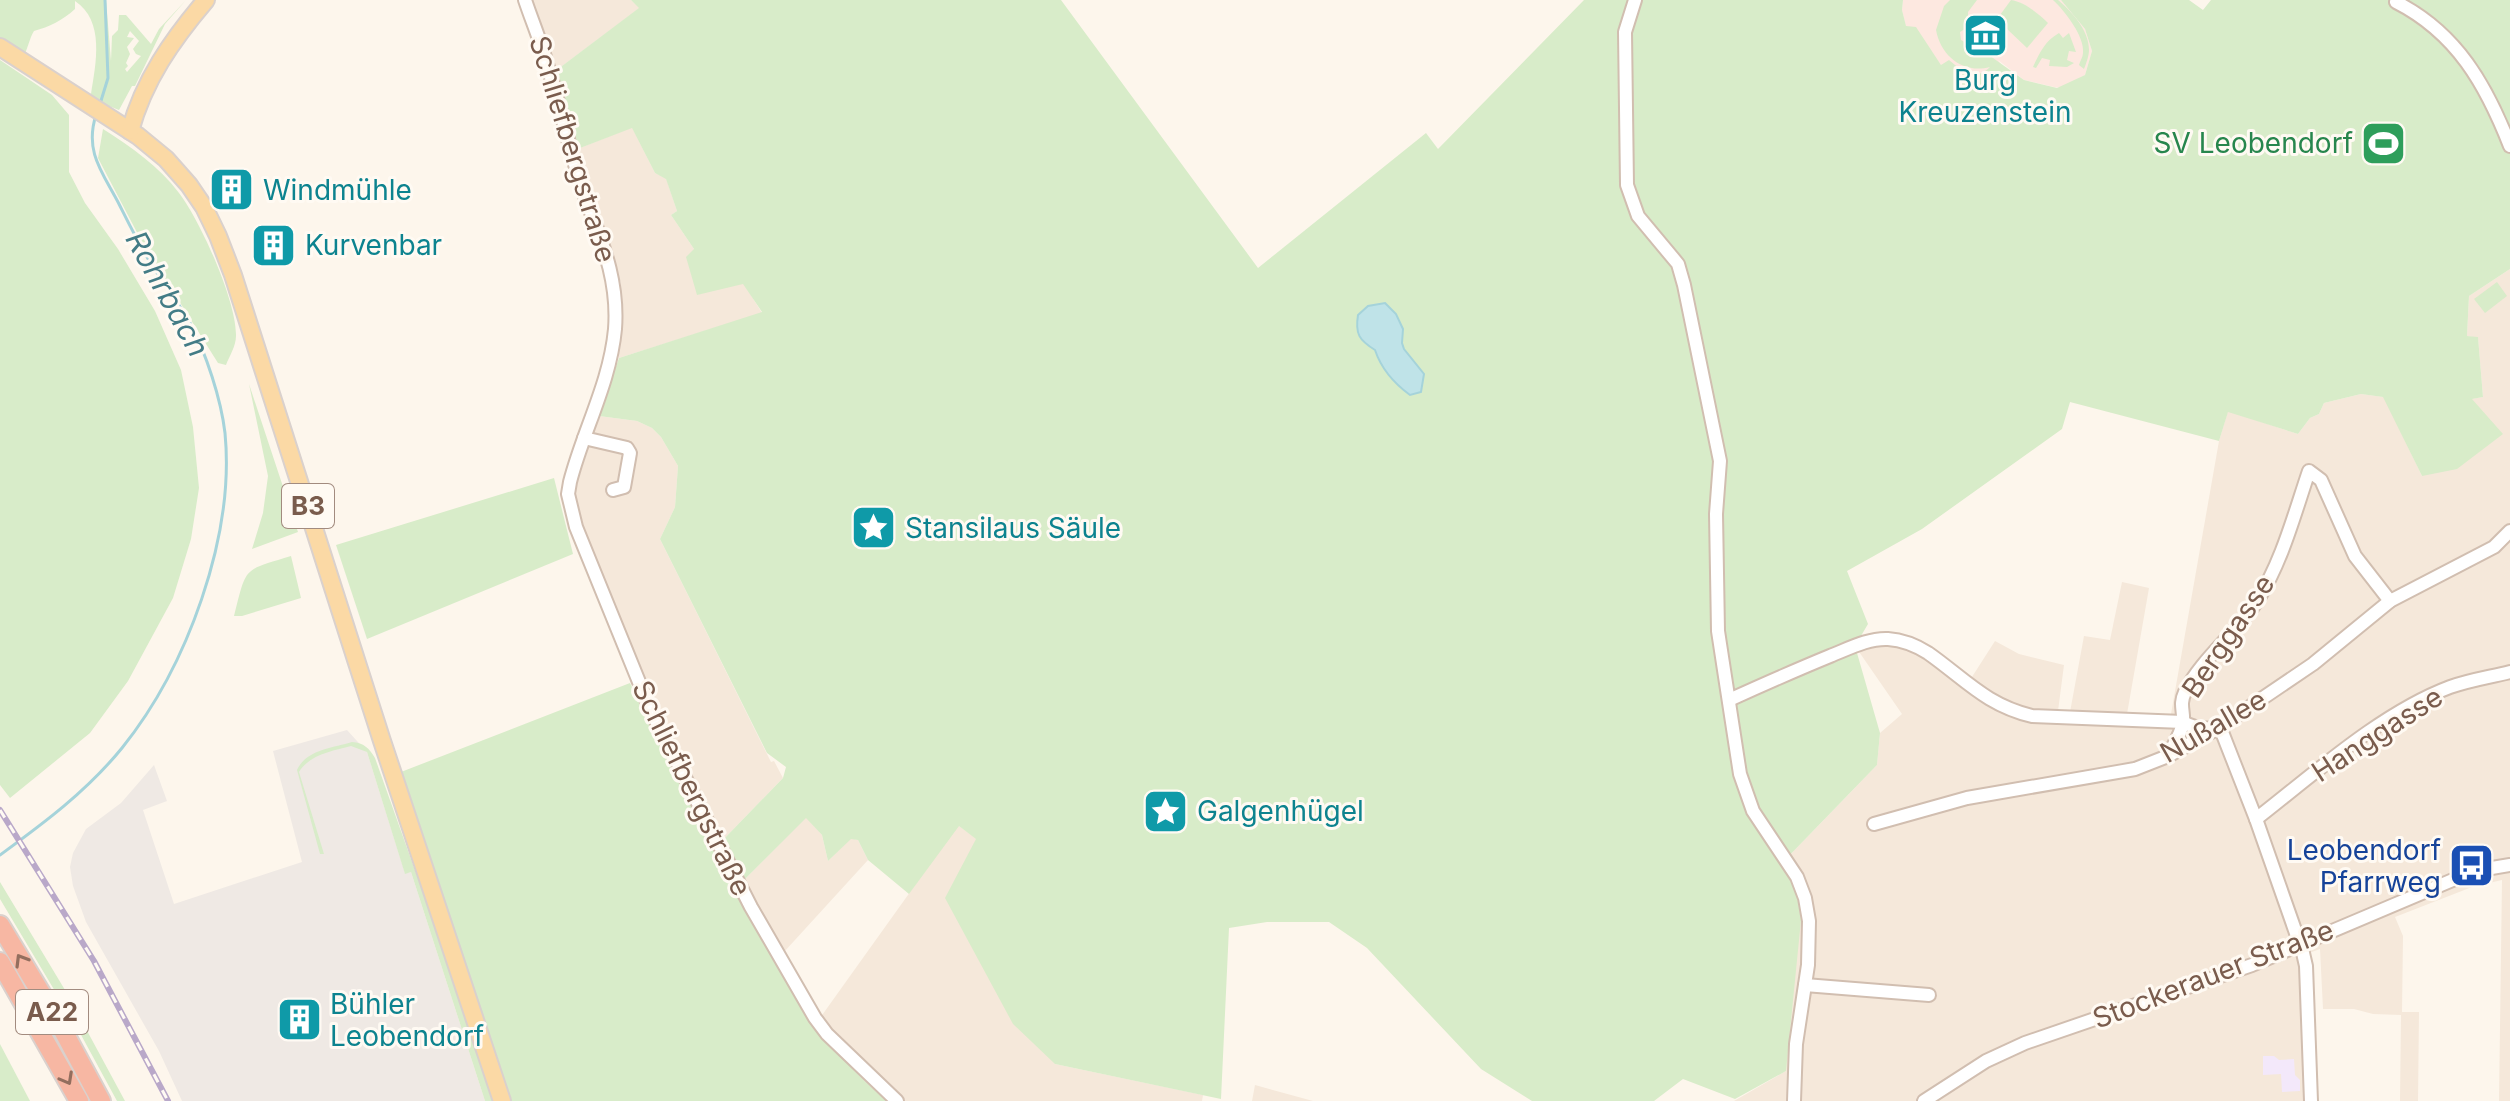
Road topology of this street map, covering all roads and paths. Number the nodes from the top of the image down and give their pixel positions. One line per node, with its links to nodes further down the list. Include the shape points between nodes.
1 (206, 0): 6 (main road, via 155,69)
2 (525, 0): 8 (street, Schliefbergstraße, via 616,291 610,359)
3 (1635, 0): 13 (street, via 1625,32 1627,185 1638,216 1678,264 1720,461 1718,631)
4 (2396, 2): 7 (street, via 2424,17 2462,56 2493,103)
5 (0, 47): 6 (main road, B3)
6 (130, 131): 27 (main road, B3, via 189,185 226,255)
7 (2510, 146)
8 (584, 438): 9 (street, via 630,453 624,487); 28 (street, Schliefbergstraße, via 570,482 570,508 650,709 809,1009 827,1034)
9 (613, 490)
10 (2510, 531): 11 (street, Nußallee, via 2494,547)
11 (2390, 601): 14 (street, Berggasse, via 2355,556 2321,480 2309,471 2273,573 2235,632 2197,672 2181,707); 15 (street, Nußallee, via 2313,664)
12 (2510, 672): 17 (street, Hanggasse, via 2450,687 2407,709)
13 (1729, 700): 14 (street, via 1855,646 1888,639 1918,647 1970,687 2015,712); 23 (street, via 1745,792 1805,898)
14 (2183, 722): 15 (street, Berggasse); 16 (street, Berggasse)
15 (2220, 727): 16 (street, Nußallee); 17 (street, Berggasse)
16 (2168, 756): 18 (street, Nußallee, via 2135,769 1967,798)
17 (2256, 819): 21 (street, Berggasse)
18 (1874, 824)
19 (2510, 865): 21 (street, Stockerauer Straße, via 2474,871)
20 (0, 925): 26 (highway, A22, one-way to 20)
21 (2298, 944): 30 (street, Stockerauer Straße, via 2252,965 2025,1043); 31 (street, Berggasse, via 2306,966)
22 (0, 962): 25 (highway, A22, one-way to 25)
23 (1805, 985): 24 (street); 29 (street)
24 (1929, 995)
25 (79, 1101)
26 (101, 1101)
27 (502, 1101)
28 (897, 1101)
29 (1794, 1101)
30 (1924, 1101)
31 (2311, 1101)

